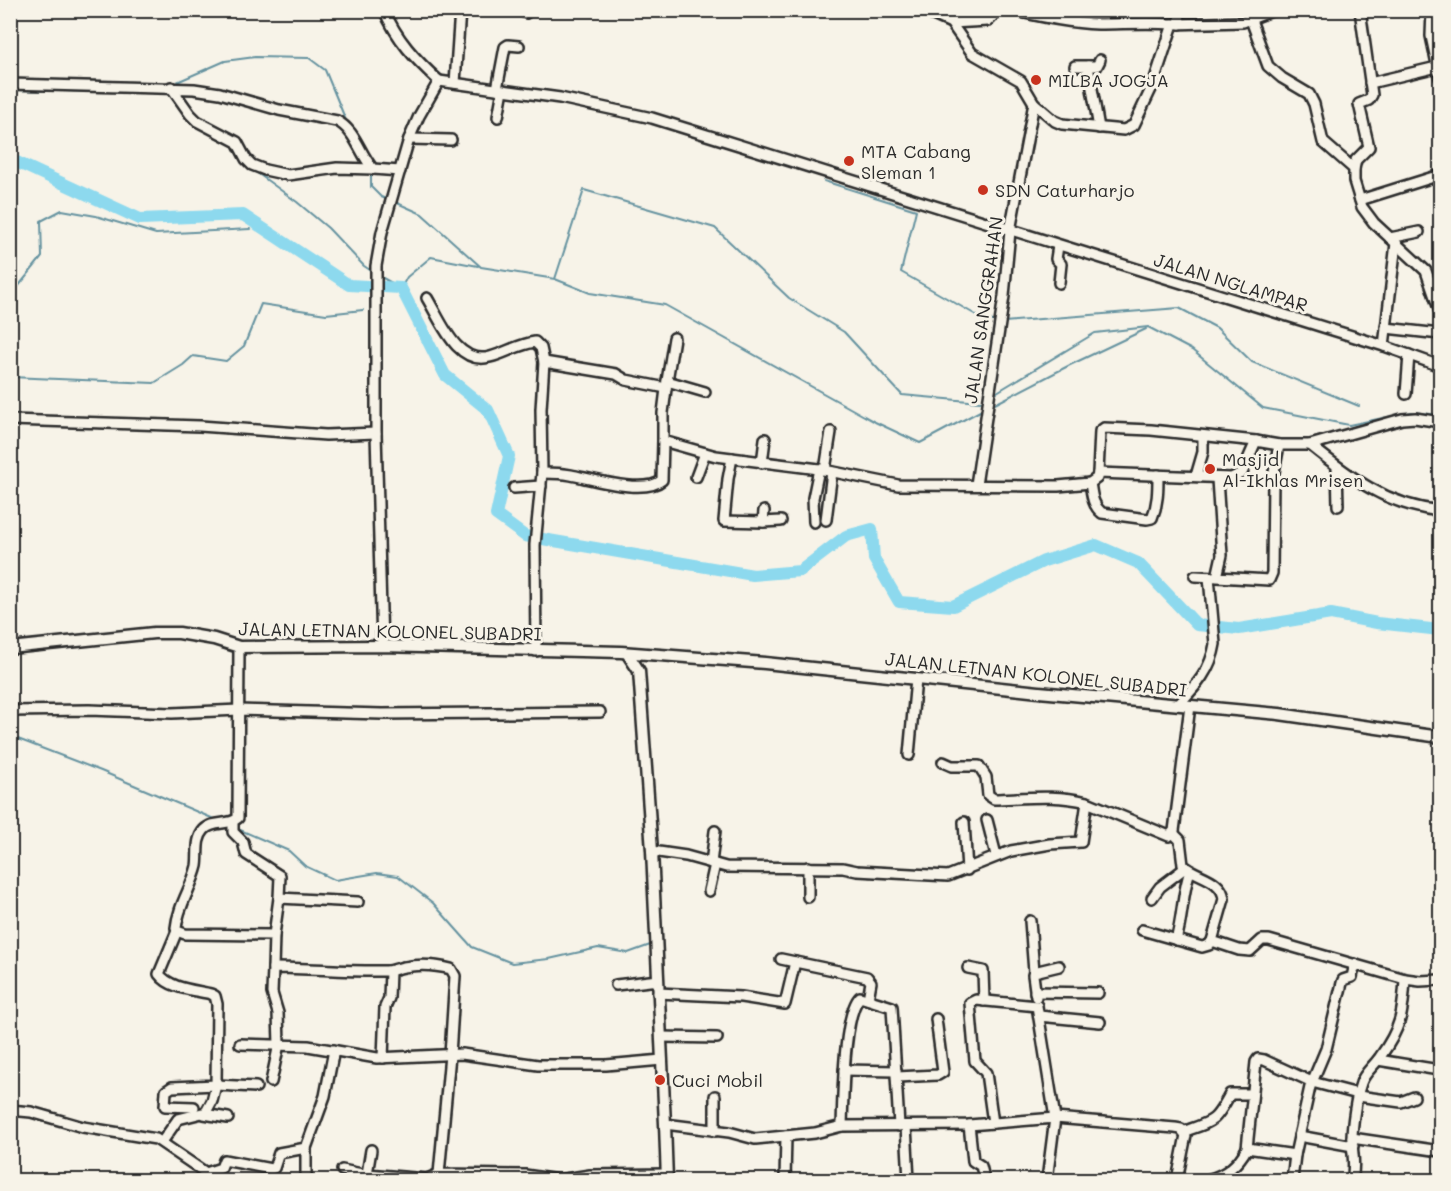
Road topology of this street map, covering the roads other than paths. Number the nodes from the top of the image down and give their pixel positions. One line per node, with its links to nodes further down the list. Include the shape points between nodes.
1 (384, 10): 21 (street, via 406,49)
2 (460, 10): 22 (street)
3 (922, 10): 13 (street)
4 (995, 10): 13 (street, via 988,21)
5 (1011, 10): 11 (street)
6 (1179, 10): 14 (street)
7 (1274, 10): 12 (street)
8 (1360, 10): 23 (street)
9 (1430, 11): 10 (street); 19 (street)
10 (1440, 12)
11 (1055, 15): 14 (street, via 1098,24)
12 (1251, 15): 14 (street); 33 (street, via 1268,66 1309,94 1323,142)
13 (951, 23): 27 (street, via 972,53 1021,81)
14 (1176, 24): 29 (street, via 1134,125 1124,130)
15 (519, 46): 26 (street, via 506,46)
16 (1100, 60): 18 (street, via 1097,66)
17 (1075, 66): 18 (street)
18 (1088, 66): 29 (street)
19 (1437, 67): 20 (street); 23 (street)
20 (1440, 78)
21 (439, 81): 22 (street, JALAN NGLAMPAR); 30 (street)
22 (455, 83): 26 (street, JALAN NGLAMPAR)
23 (1370, 83): 33 (street, via 1371,98 1358,107 1369,147 1356,160)
24 (10, 84): 25 (street)
25 (171, 87): 32 (street, via 220,93 337,121 353,137); 32 (street, via 197,121 237,142 252,165 288,175 337,168)
26 (500, 89): 28 (street); 37 (street, JALAN NGLAMPAR, via 652,118)
27 (1034, 103): 29 (street, via 1062,124); 37 (street, JALAN SANGGRAHAN)
28 (498, 117)
29 (1099, 128)
30 (409, 140): 31 (street); 34 (street)
31 (451, 140)
32 (373, 169): 34 (street)
33 (1354, 169): 36 (street)
34 (399, 171): 57 (street, via 382,232 375,278)
35 (1440, 175): 36 (street)
36 (1360, 200): 39 (street, via 1365,214)
37 (1010, 231): 40 (street, JALAN NGLAMPAR); 76 (street, JALAN SANGGRAHAN)
38 (1419, 232): 39 (street)
39 (1393, 241): 43 (street, via 1426,271); 44 (street)
40 (1058, 246): 41 (street); 47 (street, JALAN NGLAMPAR)
41 (1059, 283)
42 (427, 298): 49 (street, via 458,349 470,357 490,357 535,342 540,345)
43 (1440, 312)
44 (1386, 328): 45 (street); 47 (street)
45 (1440, 334)
46 (674, 338): 51 (street)
47 (1384, 346): 48 (street, JALAN NGLAMPAR)
48 (1409, 355): 50 (street, JALAN NGLAMPAR); 53 (street)
49 (544, 362): 51 (street); 69 (street)
50 (1440, 366)
51 (667, 385): 52 (street); 60 (street)
52 (705, 392)
53 (1406, 394)
54 (10, 420): 57 (street, via 200,426 326,435)
55 (1440, 422): 63 (street, via 1409,418)
56 (831, 432): 68 (street)
57 (376, 433): 88 (street)
58 (1203, 436): 61 (street); 70 (street, via 1104,428 1100,431); 72 (street)
59 (765, 439): 66 (street)
60 (663, 441): 64 (street); 69 (street, via 662,480 658,484 640,486)
61 (1256, 441): 62 (street); 74 (street, via 1242,473)
62 (1279, 445): 63 (street); 87 (street, via 1273,488 1271,578)
63 (1310, 445): 67 (street)
64 (705, 453): 65 (street); 73 (street)
65 (732, 458): 66 (street); 84 (street, via 724,521)
66 (762, 463): 68 (street)
67 (1337, 467): 79 (street); 81 (street, via 1386,498)
68 (825, 470): 76 (street, via 898,485); 82 (street); 85 (street, via 813,498)
69 (542, 473): 77 (street)
70 (1098, 473): 71 (street); 75 (street)
71 (1158, 475): 72 (street); 75 (street, via 1154,515 1147,519 1101,513 1092,499)
72 (1196, 476): 74 (street)
73 (696, 477)
74 (1217, 479): 87 (street, via 1222,555)
75 (1090, 483): 76 (street)
76 (976, 485)
77 (541, 486): 78 (street); 91 (street, via 535,545)
78 (514, 488)
79 (1338, 506)
80 (764, 511): 84 (street)
81 (1440, 511)
82 (826, 520)
83 (781, 521): 84 (street)
84 (763, 522)
85 (814, 522)
86 (1195, 576): 87 (street)
87 (1213, 577): 96 (street, via 1214,654)
88 (382, 646): 89 (main road, JALAN LETNAN KOLONEL SUBADRI); 91 (main road, JALAN LETNAN KOLONEL SUBADRI)
89 (239, 647): 90 (main road, JALAN LETNAN KOLONEL SUBADRI, via 197,636 154,633); 97 (street)
90 (10, 648)
91 (536, 651): 92 (main road, JALAN LETNAN KOLONEL SUBADRI)
92 (627, 653): 93 (main road, JALAN LETNAN KOLONEL SUBADRI); 94 (main road)
93 (643, 654): 94 (main road); 95 (main road, JALAN LETNAN KOLONEL SUBADRI)
94 (639, 671): 109 (main road)
95 (916, 679): 96 (main road, JALAN LETNAN KOLONEL SUBADRI); 101 (street)
96 (1184, 705): 100 (main road, JALAN LETNAN KOLONEL SUBADRI); 108 (street)
97 (239, 710): 98 (street); 99 (street, via 382,714); 105 (street, via 238,818)
98 (10, 711)
99 (600, 712)
100 (1440, 737)
101 (909, 755)
102 (944, 762): 103 (street, via 952,766 979,766 986,777 988,795 994,799 1048,796)
103 (1087, 802): 108 (street, via 1167,836); 110 (street, via 1081,842)
104 (987, 820): 110 (street)
105 (233, 822): 117 (street, via 233,832 243,842 246,854 280,876); 122 (street, via 203,830)
106 (964, 822): 114 (street)
107 (715, 831): 111 (street)
108 (1173, 833): 113 (street, via 1180,840 1183,865)
109 (652, 851): 111 (street); 136 (main road)
110 (996, 855): 114 (street)
111 (713, 864): 112 (street); 115 (street)
112 (808, 867): 114 (street, via 938,877); 116 (street)
113 (1188, 869): 118 (street, via 1160,887); 125 (street); 126 (street, via 1217,884 1224,894)
114 (967, 870)
115 (709, 891)
116 (808, 897)
117 (279, 898): 119 (street); 124 (street)
118 (1152, 898)
119 (358, 902)
120 (1030, 921): 134 (street)
121 (1142, 930): 125 (street)
122 (177, 931): 124 (street); 162 (street, via 159,975 183,988 215,996)
123 (1037, 932): 134 (street)
124 (274, 935): 131 (street)
125 (1176, 940): 126 (street, via 1202,947)
126 (1212, 941): 129 (street, via 1250,951 1262,940 1269,940)
127 (780, 958): 128 (street)
128 (795, 962): 140 (street, via 785,1004 733,996); 142 (street, via 867,977 871,982)
129 (1355, 964): 135 (street); 161 (street, via 1352,977 1343,980 1326,1049)
130 (1059, 966): 134 (street)
131 (273, 968): 133 (street); 151 (street)
132 (968, 968): 143 (street, via 983,971)
133 (390, 971): 153 (street, via 420,965 454,973); 154 (street)
134 (1036, 971): 139 (street)
135 (1405, 979): 137 (street); 156 (street, via 1400,1024)
136 (658, 980): 138 (street); 140 (main road)
137 (1440, 980)
138 (616, 985)
139 (1035, 992): 141 (street); 144 (street)
140 (658, 993): 148 (main road)
141 (1098, 993)
142 (868, 999): 157 (street, via 860,997 852,1010); 159 (street, via 892,1007)
143 (984, 1001): 144 (street); 173 (street, via 970,1003 975,1061 986,1073)
144 (1037, 1005): 145 (street)
145 (1039, 1016): 147 (street); 172 (street)
146 (936, 1019): 159 (street, via 943,1072)
147 (1100, 1022)
148 (661, 1037): 149 (street); 155 (main road)
149 (717, 1038)
150 (240, 1044): 151 (street)
151 (279, 1044): 152 (street); 160 (street)
152 (334, 1050): 154 (street); 184 (street, via 325,1096)
153 (450, 1055): 154 (street); 155 (street, via 552,1066); 190 (street)
154 (383, 1058)
155 (662, 1060): 174 (main road)
156 (1378, 1060): 158 (street); 165 (street, via 1362,1080)
157 (844, 1070): 159 (street); 176 (street)
158 (1439, 1070)
159 (896, 1074): 177 (street)
160 (271, 1082)
161 (1312, 1082): 164 (street, via 1260,1058 1256,1062); 165 (street); 181 (street)
162 (216, 1085): 163 (street); 168 (street, via 172,1087 166,1091 165,1106); 170 (street)
163 (256, 1087)
164 (1252, 1094): 179 (street, via 1230,1094 1218,1116); 185 (street)
165 (1358, 1095): 167 (street, via 1401,1102); 183 (street)
166 (715, 1096): 178 (street)
167 (1414, 1097)
168 (194, 1107)
169 (10, 1110): 182 (street)
170 (204, 1114): 171 (street); 182 (street, via 178,1119)
171 (228, 1118)
172 (1051, 1119): 173 (street); 179 (street); 199 (street)
173 (993, 1123): 175 (street)
174 (665, 1124): 178 (street); 194 (main road)
175 (969, 1125): 177 (street); 191 (street, via 973,1161 981,1166)
176 (842, 1126): 177 (street); 180 (street)
177 (903, 1126): 198 (street)
178 (715, 1131): 180 (street, via 755,1139)
179 (1185, 1131): 200 (street)
180 (786, 1136): 197 (street)
181 (1299, 1136): 183 (street); 188 (street)
182 (162, 1142): 193 (street)
183 (1352, 1142): 187 (street); 203 (street)
184 (306, 1148): 193 (street, via 279,1153 271,1169 224,1161); 196 (street)
185 (1247, 1148): 188 (street); 201 (street, via 1234,1167)
186 (370, 1150): 192 (street)
187 (1440, 1151)
188 (1295, 1155): 202 (street)
189 (342, 1170): 192 (street)
190 (440, 1173): 192 (street, via 427,1179); 195 (street, via 525,1175 558,1180 590,1175)
191 (983, 1174)
192 (366, 1176)
193 (209, 1177)
194 (667, 1177): 195 (street)
195 (606, 1178)
196 (306, 1180)
197 (785, 1180)
198 (909, 1180)
199 (1047, 1180)
200 (1177, 1180)
201 (1207, 1180)
202 (1292, 1180)
203 (1352, 1180)

